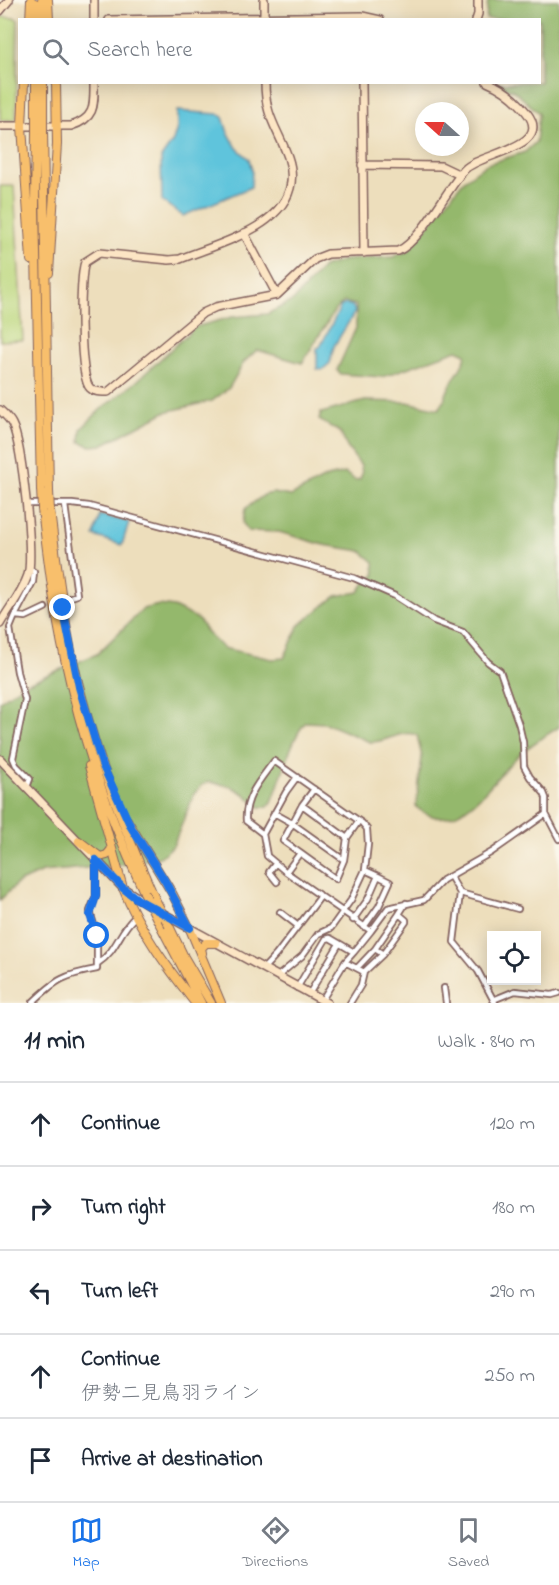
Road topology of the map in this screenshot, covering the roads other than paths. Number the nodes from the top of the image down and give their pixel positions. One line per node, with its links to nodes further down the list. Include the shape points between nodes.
1 (9, 0): 8 (street)
2 (33, 0): 9 (main road); 10 (main road)
3 (42, 0): 11 (main road)
4 (48, 0): 12 (main road)
5 (94, 0): 13 (street)
6 (264, 0): 14 (street)
7 (478, 0): 16 (street)
8 (0, 11)
9 (30, 18)
10 (35, 18)
11 (43, 18)
12 (49, 18)
13 (94, 18)
14 (264, 18): 15 (street)
15 (363, 18)
16 (476, 18)
17 (24, 84): 27 (main road)
18 (36, 84): 25 (main road)
19 (43, 84): 25 (main road)
20 (56, 84): 28 (main road)
21 (94, 84): 28 (street, via 93,110 88,118 72,126)
22 (265, 84): 32 (street, via 268,114 289,159 290,183 276,213)
23 (362, 84): 30 (street)
24 (491, 84): 31 (street, via 527,113 532,132 517,147 477,160)
25 (40, 118): 29 (main road, bridge)
26 (0, 126): 27 (street)
27 (22, 126): 28 (street); 36 (main road)
28 (58, 126): 34 (main road)
29 (40, 130): 34 (main road); 36 (main road, via 35,206)
30 (362, 165): 31 (street, via 441,166); 33 (street)
31 (460, 175): 33 (street, via 407,247)
32 (244, 232): 35 (street); 35 (street, via 180,259 99,254 85,262 81,311 86,382 90,388 108,392 203,313)
33 (364, 253): 35 (street, via 328,254 315,259)
34 (45, 295): 38 (main road)
35 (277, 295)
36 (38, 327): 38 (main road, via 38,420)
37 (0, 410): 39 (street, via 13,425 18,443)
38 (45, 490): 41 (main road, bridge)
39 (26, 504): 40 (street); 42 (street)
40 (65, 505): 43 (street, via 76,595); 55 (street, via 98,508 354,578 395,596 434,621 463,632 500,671 519,725 524,766 544,793)
41 (46, 510): 47 (main road, via 56,609); 49 (main road, via 72,656)
42 (29, 569): 45 (street, via 34,573 33,582); 46 (street)
43 (71, 597)
44 (45, 608): 45 (street, via 26,617)
45 (15, 616): 51 (street, via 10,628 25,700 13,758 30,779)
46 (0, 624)
47 (72, 689): 62 (main road, via 79,736); 109 (main road, bridge, via 102,789 144,892)
48 (0, 759): 51 (street)
49 (102, 764): 84 (main road, via 131,827); 110 (main road, bridge, via 155,898)
50 (297, 777): 52 (street); 54 (street); 58 (street, via 274,761 252,793 245,811 246,821)
51 (27, 788): 61 (street)
52 (314, 789): 53 (street); 56 (street)
53 (302, 805): 57 (street); 59 (street)
54 (274, 813): 57 (street); 58 (street)
55 (546, 814): 60 (street); 70 (street)
56 (359, 821): 59 (street); 67 (street, via 369,837)
57 (292, 823): 63 (street, via 283,841); 65 (street)
58 (263, 834): 66 (street, via 267,856)
59 (347, 838): 65 (street)
60 (559, 839)
61 (79, 841): 62 (main road, via 100,856); 64 (street)
62 (112, 849): 72 (main road)
63 (300, 853): 65 (street, via 336,879); 68 (street)
64 (96, 860): 72 (street); 94 (street, via 96,896 90,915 97,936)
65 (344, 860)
66 (275, 864): 68 (street); 71 (street, via 269,872)
67 (365, 870): 69 (street); 78 (street)
68 (286, 872): 74 (street)
69 (378, 876): 81 (street); 83 (street, via 390,882)
70 (450, 876): 73 (street); 75 (street, via 424,900)
71 (277, 882)
72 (123, 888): 80 (main road); 84 (street)
73 (460, 893): 76 (street); 105 (street, via 455,946 478,971)
74 (321, 896): 78 (street); 82 (street)
75 (406, 903): 79 (street); 85 (street, via 388,908)
76 (518, 909)
77 (280, 912): 82 (street)
78 (342, 912): 81 (street); 98 (street, via 332,928 318,934 302,956)
79 (399, 914): 89 (street); 91 (street, via 406,922)
80 (135, 916): 88 (main road); 94 (street, via 110,955)
81 (353, 920): 83 (street)
82 (298, 926): 95 (street)
83 (364, 927): 85 (street)
84 (190, 928): 86 (street); 92 (main road)
85 (371, 932): 90 (street)
86 (216, 943): 92 (main road, via 204,944); 95 (street)
87 (339, 944): 90 (street); 99 (street, via 326,939); 102 (street)
88 (153, 946): 107 (street); 108 (main road)
89 (375, 949): 91 (street); 96 (street)
90 (354, 952): 93 (street)
91 (383, 954): 97 (street)
92 (202, 956): 103 (main road)
93 (345, 962): 96 (street); 104 (street)
94 (97, 964): 106 (street, via 98,969 57,980)
95 (264, 968): 98 (street)
96 (357, 968): 97 (street)
97 (364, 972): 111 (street)
98 (278, 976): 99 (street)
99 (297, 987): 102 (street)
100 (444, 988): 112 (street)
101 (559, 993): 105 (street, via 515,991)
102 (309, 994): 104 (street)
103 (221, 1001)
104 (325, 1002)
105 (494, 1002)
106 (35, 1003)
107 (190, 1003)
108 (195, 1003)
109 (201, 1003)
110 (211, 1003)
111 (350, 1003)
112 (446, 1003)

